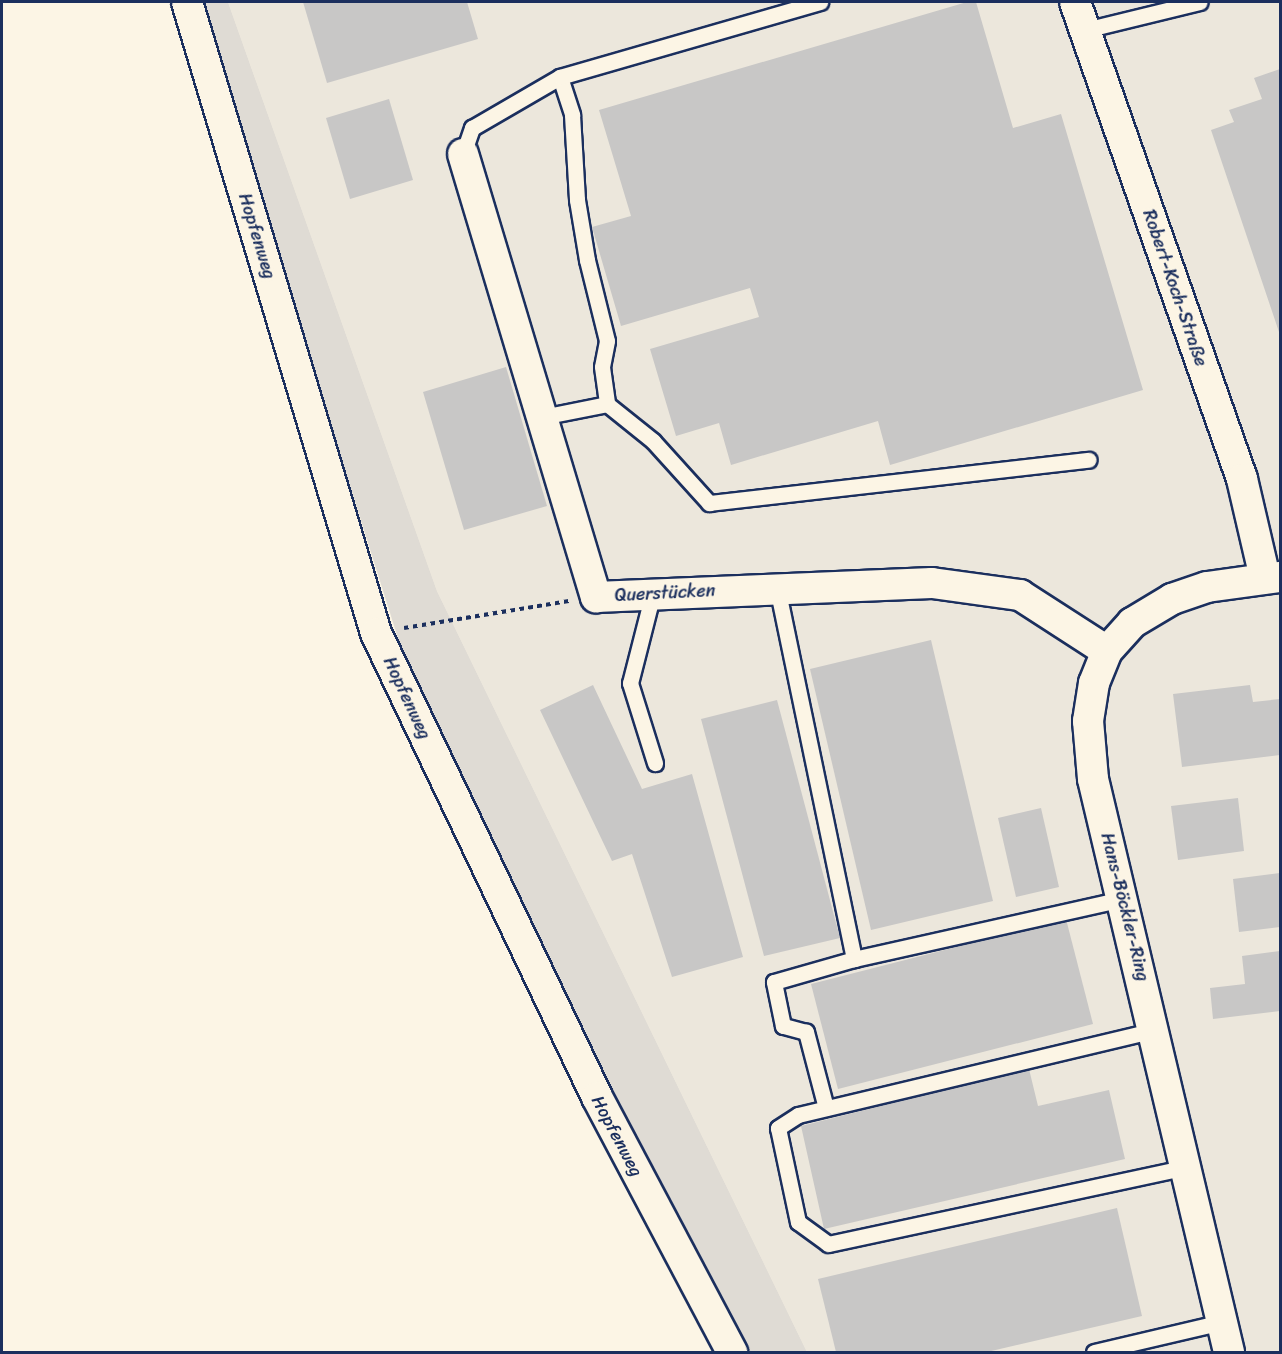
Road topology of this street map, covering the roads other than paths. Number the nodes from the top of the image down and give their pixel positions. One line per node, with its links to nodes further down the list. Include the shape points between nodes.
1 (187, 2): 22 (street, Hopfenweg, via 376,633 597,1097)
2 (820, 2): 6 (lane)
3 (1075, 2): 5 (street, Robert-Koch-Straße)
4 (1200, 2): 5 (lane)
5 (1085, 30): 11 (street, Robert-Koch-Straße)
6 (560, 76): 7 (lane, via 472,128); 8 (lane, via 572,115 577,200 587,260 607,341 602,367)
7 (463, 154): 9 (street, Querstücken)
8 (607, 404): 9 (lane); 10 (lane, via 653,441 709,503)
9 (542, 417): 13 (street, Querstücken, via 596,597)
10 (1089, 460)
11 (1273, 577): 14 (street, Hans-Böckler-Ring, via 1206,587 1172,599 1132,623)
12 (777, 588): 13 (street, Querstücken); 14 (street, Querstücken, via 932,583 1020,595); 17 (lane)
13 (653, 594): 15 (lane, via 630,682)
14 (1107, 651): 16 (street, Hans-Böckler-Ring, via 1094,683 1089,721 1093,779)
15 (655, 763)
16 (1123, 899): 17 (lane); 18 (street, Hans-Böckler-Ring)
17 (854, 959): 19 (lane, via 774,982 783,1026 806,1032)
18 (1155, 1030): 19 (lane); 20 (street, Hans-Böckler-Ring)
19 (826, 1108): 20 (lane, via 798,1115 778,1128 798,1222 828,1244)
20 (1187, 1167): 21 (street, Hans-Böckler-Ring)
21 (1222, 1322): 23 (lane); 24 (street, Hans-Böckler-Ring)
22 (732, 1353)
23 (1094, 1353)
24 (1229, 1353)

